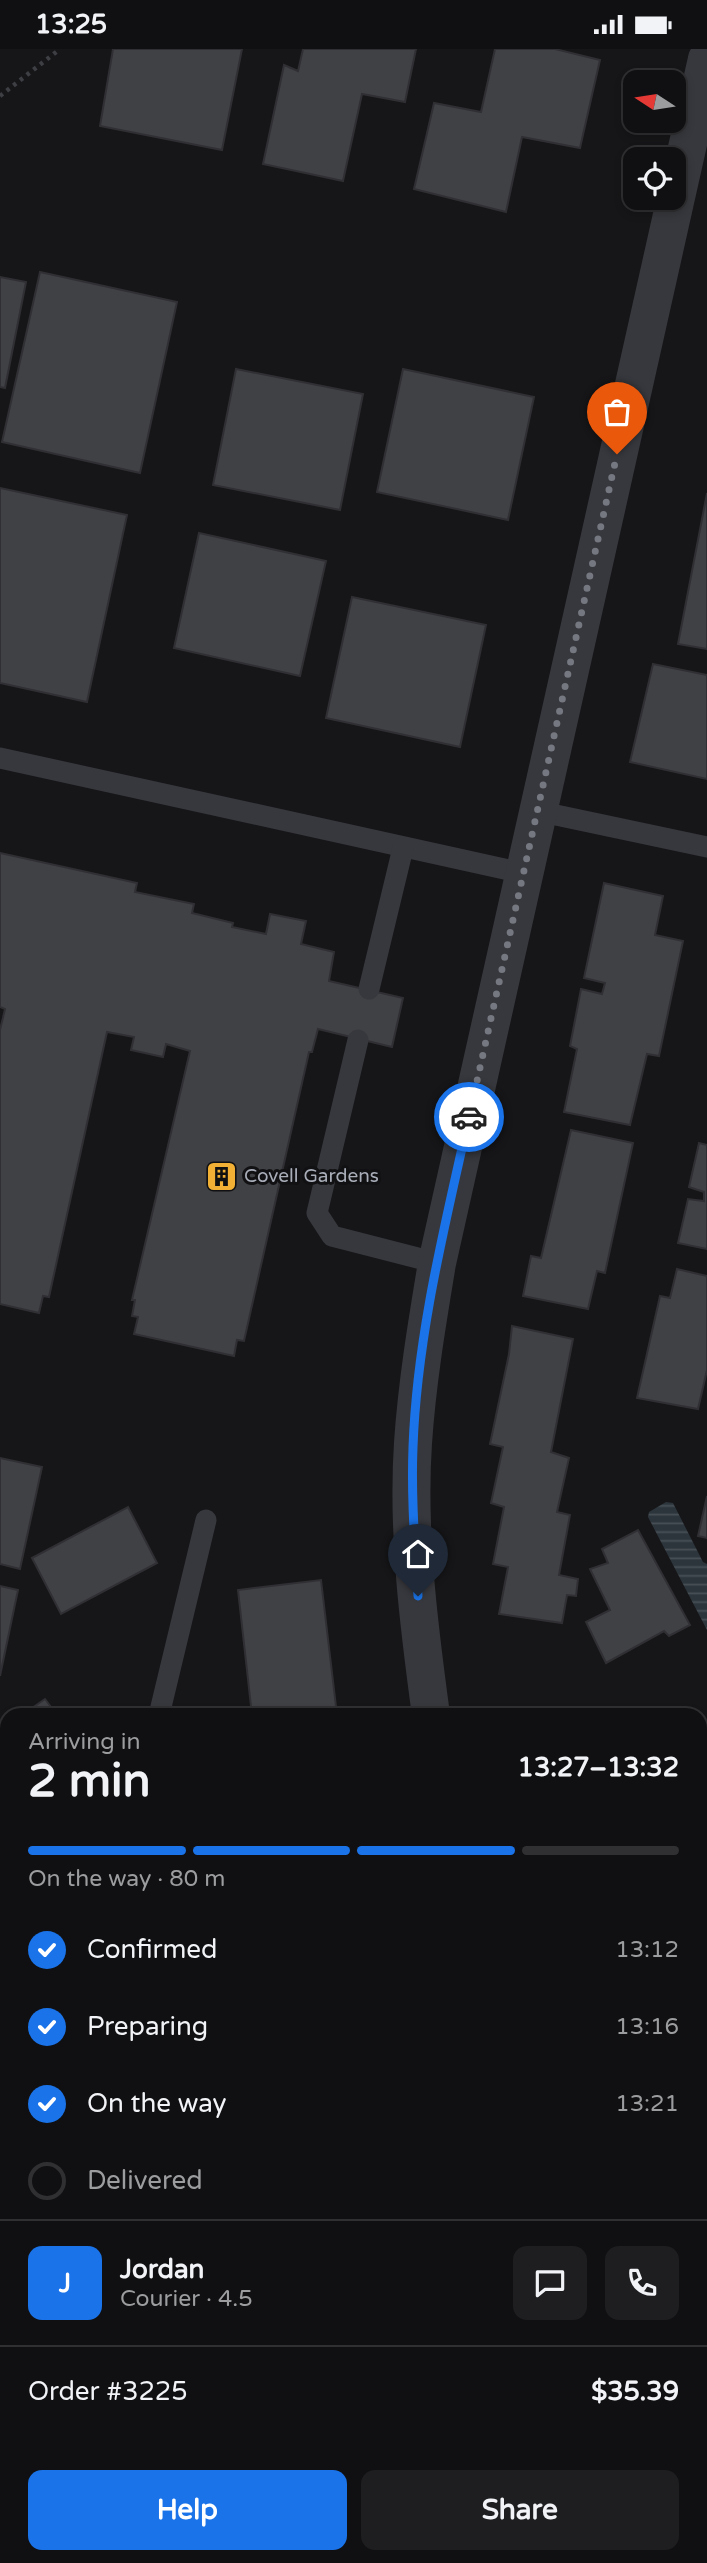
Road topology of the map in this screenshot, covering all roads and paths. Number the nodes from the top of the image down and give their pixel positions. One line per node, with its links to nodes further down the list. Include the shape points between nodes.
1 (60, 49): 3 (path)
2 (707, 59): 5 (street)
3 (0, 96)
4 (0, 758): 7 (lane)
5 (537, 810): 6 (lane); 8 (street)
6 (707, 847)
7 (403, 848): 8 (lane); 9 (lane)
8 (523, 873): 11 (street)
9 (369, 989)
10 (358, 1040): 11 (lane, via 317,1213 332,1236)
11 (437, 1263): 14 (street, via 413,1444 412,1504)
12 (206, 1520): 13 (lane)
13 (161, 1708)
14 (429, 1708)

